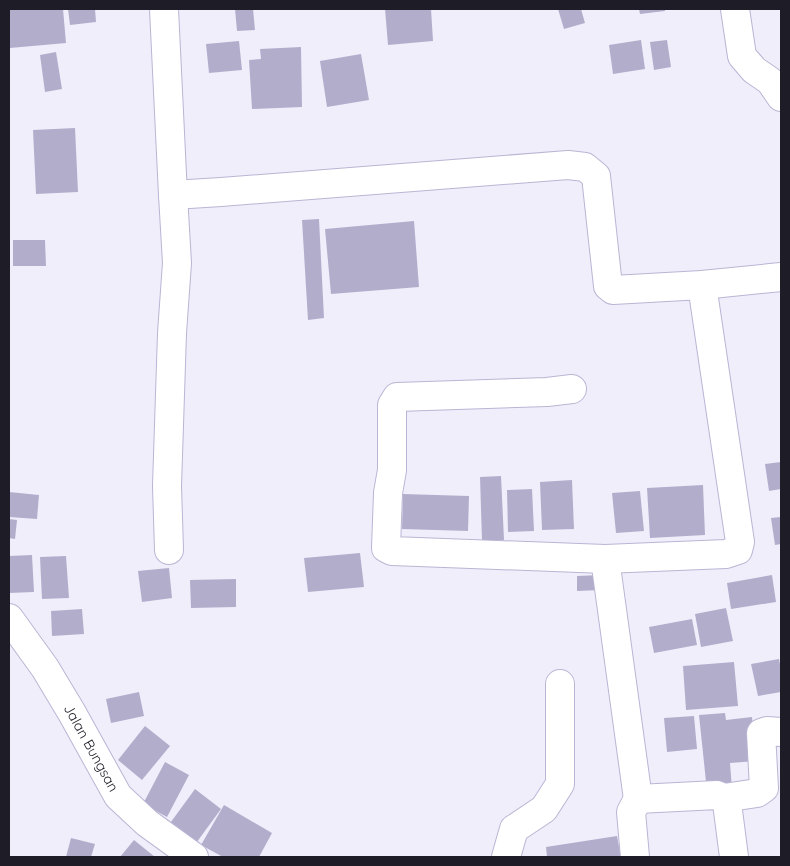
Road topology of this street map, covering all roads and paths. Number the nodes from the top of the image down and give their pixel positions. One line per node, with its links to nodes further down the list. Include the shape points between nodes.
1 (164, 9): 4 (street)
2 (735, 9): 3 (street, via 742,56 770,81)
3 (781, 97)
4 (173, 194): 6 (street, via 568,165 585,167 596,176 608,286 613,290); 8 (street, via 177,263 167,486)
5 (781, 277): 6 (street)
6 (702, 285): 9 (street, via 740,542 738,550 726,554)
7 (572, 389): 9 (street, via 397,397 392,405 392,470 386,548 392,551)
8 (169, 550)
9 (605, 559): 14 (street)
10 (9, 618): 15 (street, Jalan Bungsan, via 45,668 118,796 147,823)
11 (560, 684): 16 (street, via 560,784 544,809 514,829)
12 (781, 732): 13 (street, via 767,730 761,733 764,788 757,793)
13 (724, 798): 14 (street, via 717,795); 18 (street)
14 (638, 799): 17 (street, via 631,812)
15 (194, 857)
16 (506, 857)
17 (636, 857)
18 (734, 857)

